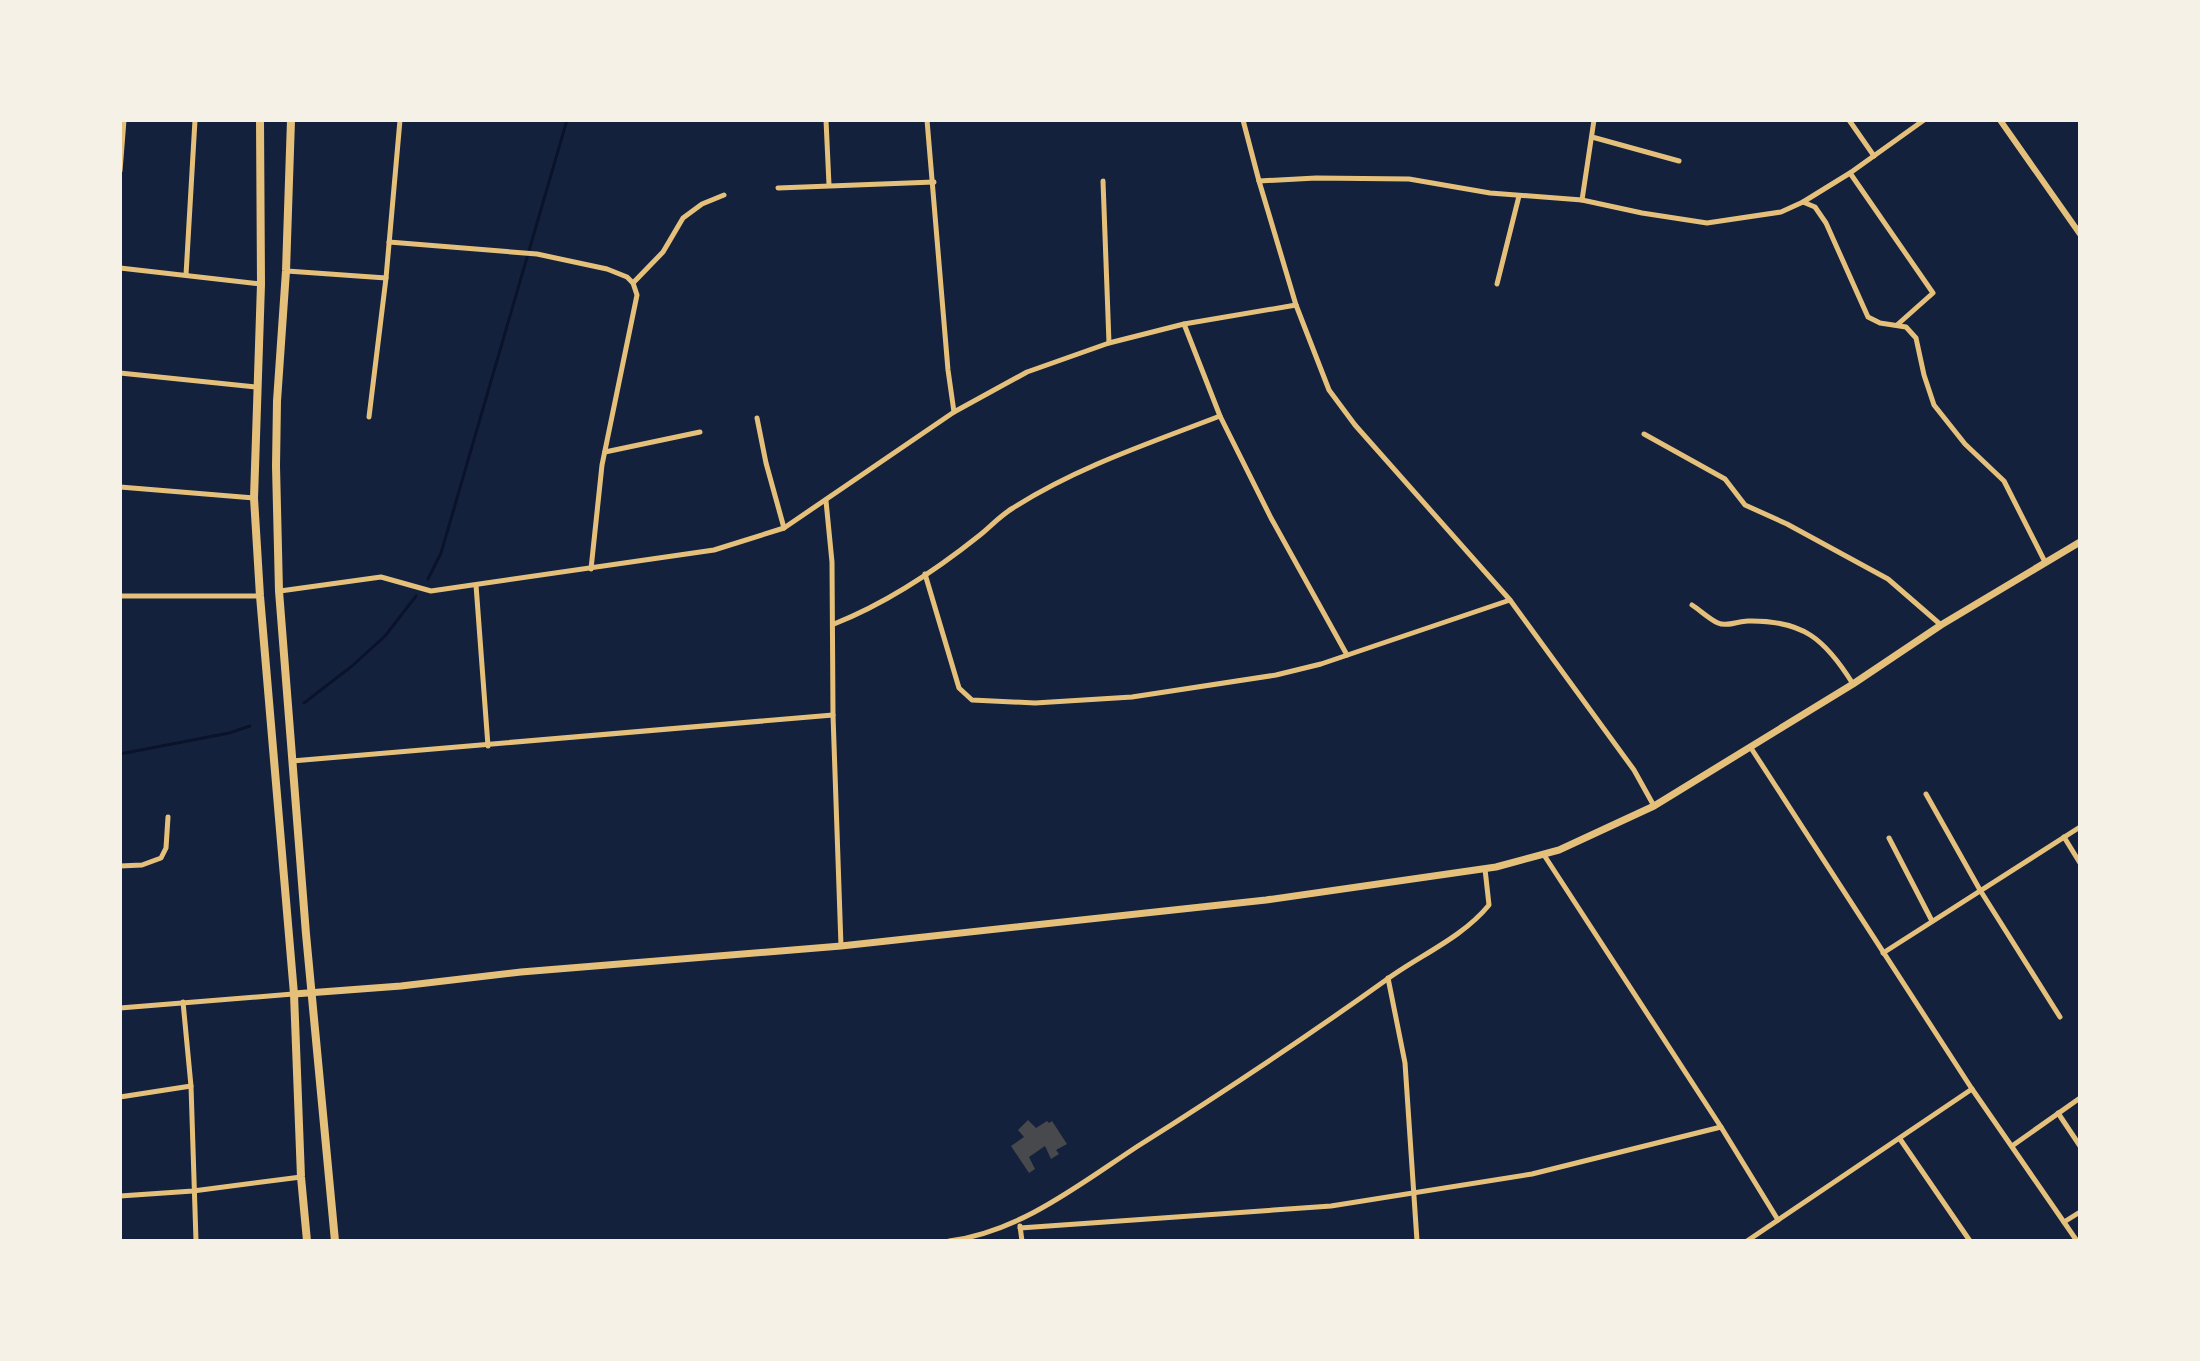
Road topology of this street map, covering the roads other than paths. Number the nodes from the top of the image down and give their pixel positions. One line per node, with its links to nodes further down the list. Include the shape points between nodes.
1 (124, 120): 16 (street)
2 (195, 120): 31 (street)
3 (260, 120): 34 (highway)
4 (291, 120): 30 (highway)
5 (400, 120): 28 (street)
6 (826, 120): 21 (street)
7 (927, 120): 20 (street)
8 (1243, 120): 19 (street)
9 (1594, 120): 13 (street)
10 (1849, 120): 14 (street)
11 (1924, 120): 14 (street)
12 (2000, 120): 27 (street)
13 (1592, 137): 15 (street); 25 (street)
14 (1874, 156): 17 (street)
15 (1679, 161)
16 (120, 171)
17 (1850, 173): 26 (street); 38 (street, via 1933,293)
18 (1103, 181): 39 (street)
19 (1259, 181): 24 (street, via 1409,179); 36 (street)
20 (934, 182): 21 (street); 42 (street)
21 (829, 185): 22 (street)
22 (778, 188)
23 (724, 195): 33 (street, via 683,218 663,252)
24 (1519, 196): 25 (street); 35 (street)
25 (1582, 200): 26 (street, via 1707,223 1781,212)
26 (1803, 202): 38 (street, via 1815,207 1826,223 1868,317)
27 (2080, 234)
28 (389, 242): 32 (street); 33 (street, via 537,254 607,269)
29 (120, 268): 31 (street)
30 (286, 271): 32 (street); 58 (highway, via 276,427)
31 (186, 275): 34 (street)
32 (386, 278): 44 (street)
33 (633, 283): 48 (street, via 637,295)
34 (261, 284): 41 (highway)
35 (1497, 284)
36 (1296, 305): 37 (street); 61 (street, via 1329,390)
37 (1184, 324): 39 (street); 43 (street)
38 (1897, 325): 54 (street, via 1916,338 1934,405 2004,481)
39 (1109, 343): 42 (street, via 1027,372)
40 (120, 373): 41 (street)
41 (256, 387): 50 (highway)
42 (954, 412): 51 (street)
43 (1220, 416): 56 (street, via 1045,488); 65 (street)
44 (369, 417)
45 (757, 418): 52 (street)
46 (700, 432): 48 (street)
47 (1644, 434): 64 (street, via 1725,479 1745,505 1888,579)
48 (605, 452): 55 (street)
49 (120, 487): 50 (street)
50 (254, 498): 60 (highway)
51 (826, 501): 52 (street); 63 (street)
52 (784, 528): 55 (street, via 714,550)
53 (2080, 542): 54 (main road)
54 (2045, 562): 64 (main road)
55 (591, 569): 57 (street)
56 (925, 574): 63 (street, via 887,600); 65 (street, via 959,688 972,700 1035,703 1132,697 1276,675)
57 (476, 585): 58 (street, via 431,591 381,577); 68 (street)
58 (279, 591): 70 (highway)
59 (120, 596): 60 (street)
60 (260, 596): 87 (highway)
61 (1510, 600): 65 (street); 72 (street, via 1634,770)
62 (1692, 605): 66 (street, via 1718,623 1774,622 1813,636 1836,657)
63 (834, 624): 67 (street)
64 (1941, 625): 66 (main road)
65 (1347, 655)
66 (1853, 684): 69 (main road)
67 (833, 715): 68 (street); 83 (street)
68 (488, 746): 70 (street)
69 (1751, 748): 72 (main road); 84 (street)
70 (292, 761): 86 (highway)
71 (1926, 794): 81 (street)
72 (1654, 806): 77 (main road)
73 (168, 817): 79 (street, via 161,858)
74 (2080, 827): 75 (street)
75 (2064, 837): 78 (street); 81 (street)
76 (1889, 838): 82 (street)
77 (1544, 855): 80 (main road); 96 (street)
78 (2080, 863)
79 (120, 866)
80 (1485, 869): 83 (main road, via 1266,900); 85 (street, via 1489,905 1476,922)
81 (1980, 890): 82 (street); 90 (street)
82 (1932, 921): 84 (street)
83 (841, 946): 86 (main road)
84 (1883, 953): 92 (street)
85 (1388, 978): 102 (street, via 1405,1063); 107 (street, via 1334,1019)
86 (312, 993): 87 (main road); 110 (highway)
87 (294, 994): 88 (street); 100 (highway)
88 (183, 1002): 89 (street); 91 (street)
89 (120, 1008)
90 (2060, 1017)
91 (191, 1086): 93 (street); 101 (street)
92 (1972, 1089): 97 (street); 98 (street)
93 (120, 1097)
94 (2080, 1098): 95 (street)
95 (2058, 1113): 98 (street); 99 (street)
96 (1721, 1127): 102 (street, via 1532,1174); 105 (street)
97 (1900, 1139): 105 (street); 115 (street)
98 (2011, 1146): 106 (street)
99 (2080, 1146)
100 (301, 1177): 101 (street); 109 (highway)
101 (193, 1191): 103 (street); 108 (street)
102 (1413, 1192): 107 (street, via 1289,1211); 113 (street)
103 (120, 1196)
104 (2080, 1212): 106 (street)
105 (1778, 1220): 114 (street)
106 (2064, 1222): 116 (street)
107 (1020, 1224): 111 (street); 112 (street)
108 (196, 1241)
109 (307, 1241)
110 (335, 1241)
111 (949, 1241)
112 (1022, 1241)
113 (1417, 1241)
114 (1747, 1241)
115 (1970, 1241)
116 (2077, 1241)

